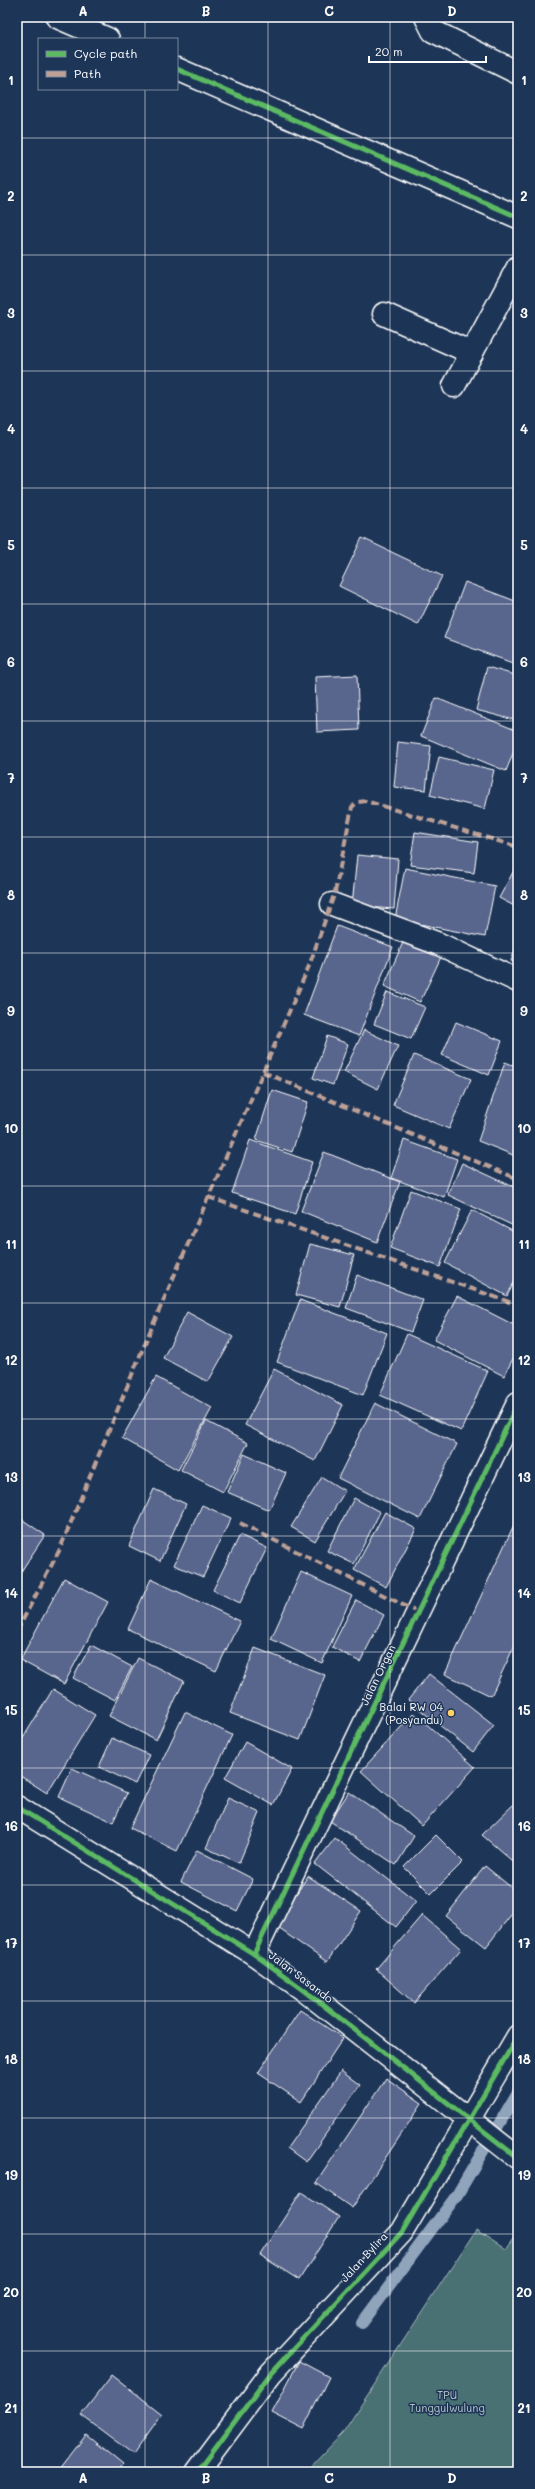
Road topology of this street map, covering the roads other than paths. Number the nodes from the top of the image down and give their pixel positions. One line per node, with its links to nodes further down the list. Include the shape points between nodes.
1 (57, 17): 3 (street)
2 (426, 17): 5 (street, via 433,31)
3 (106, 38)
4 (178, 69): 6 (street)
5 (518, 73)
6 (518, 217)
7 (518, 267): 9 (street)
8 (384, 314): 9 (street)
9 (472, 353): 10 (street)
10 (454, 386)
11 (332, 904): 12 (street, via 439,944)
12 (518, 981)
13 (518, 1403): 15 (street, Jalan Organ)
14 (17, 1807): 15 (street, Jalan Sasando)
15 (254, 1954): 17 (street, Jalan Sasando)
16 (518, 2036): 17 (street, Jalan Bylira)
17 (484, 2131): 18 (street, Jalan Sasando); 19 (street, Jalan Bylira, via 402,2232 271,2373)
18 (518, 2158)
19 (197, 2472)

